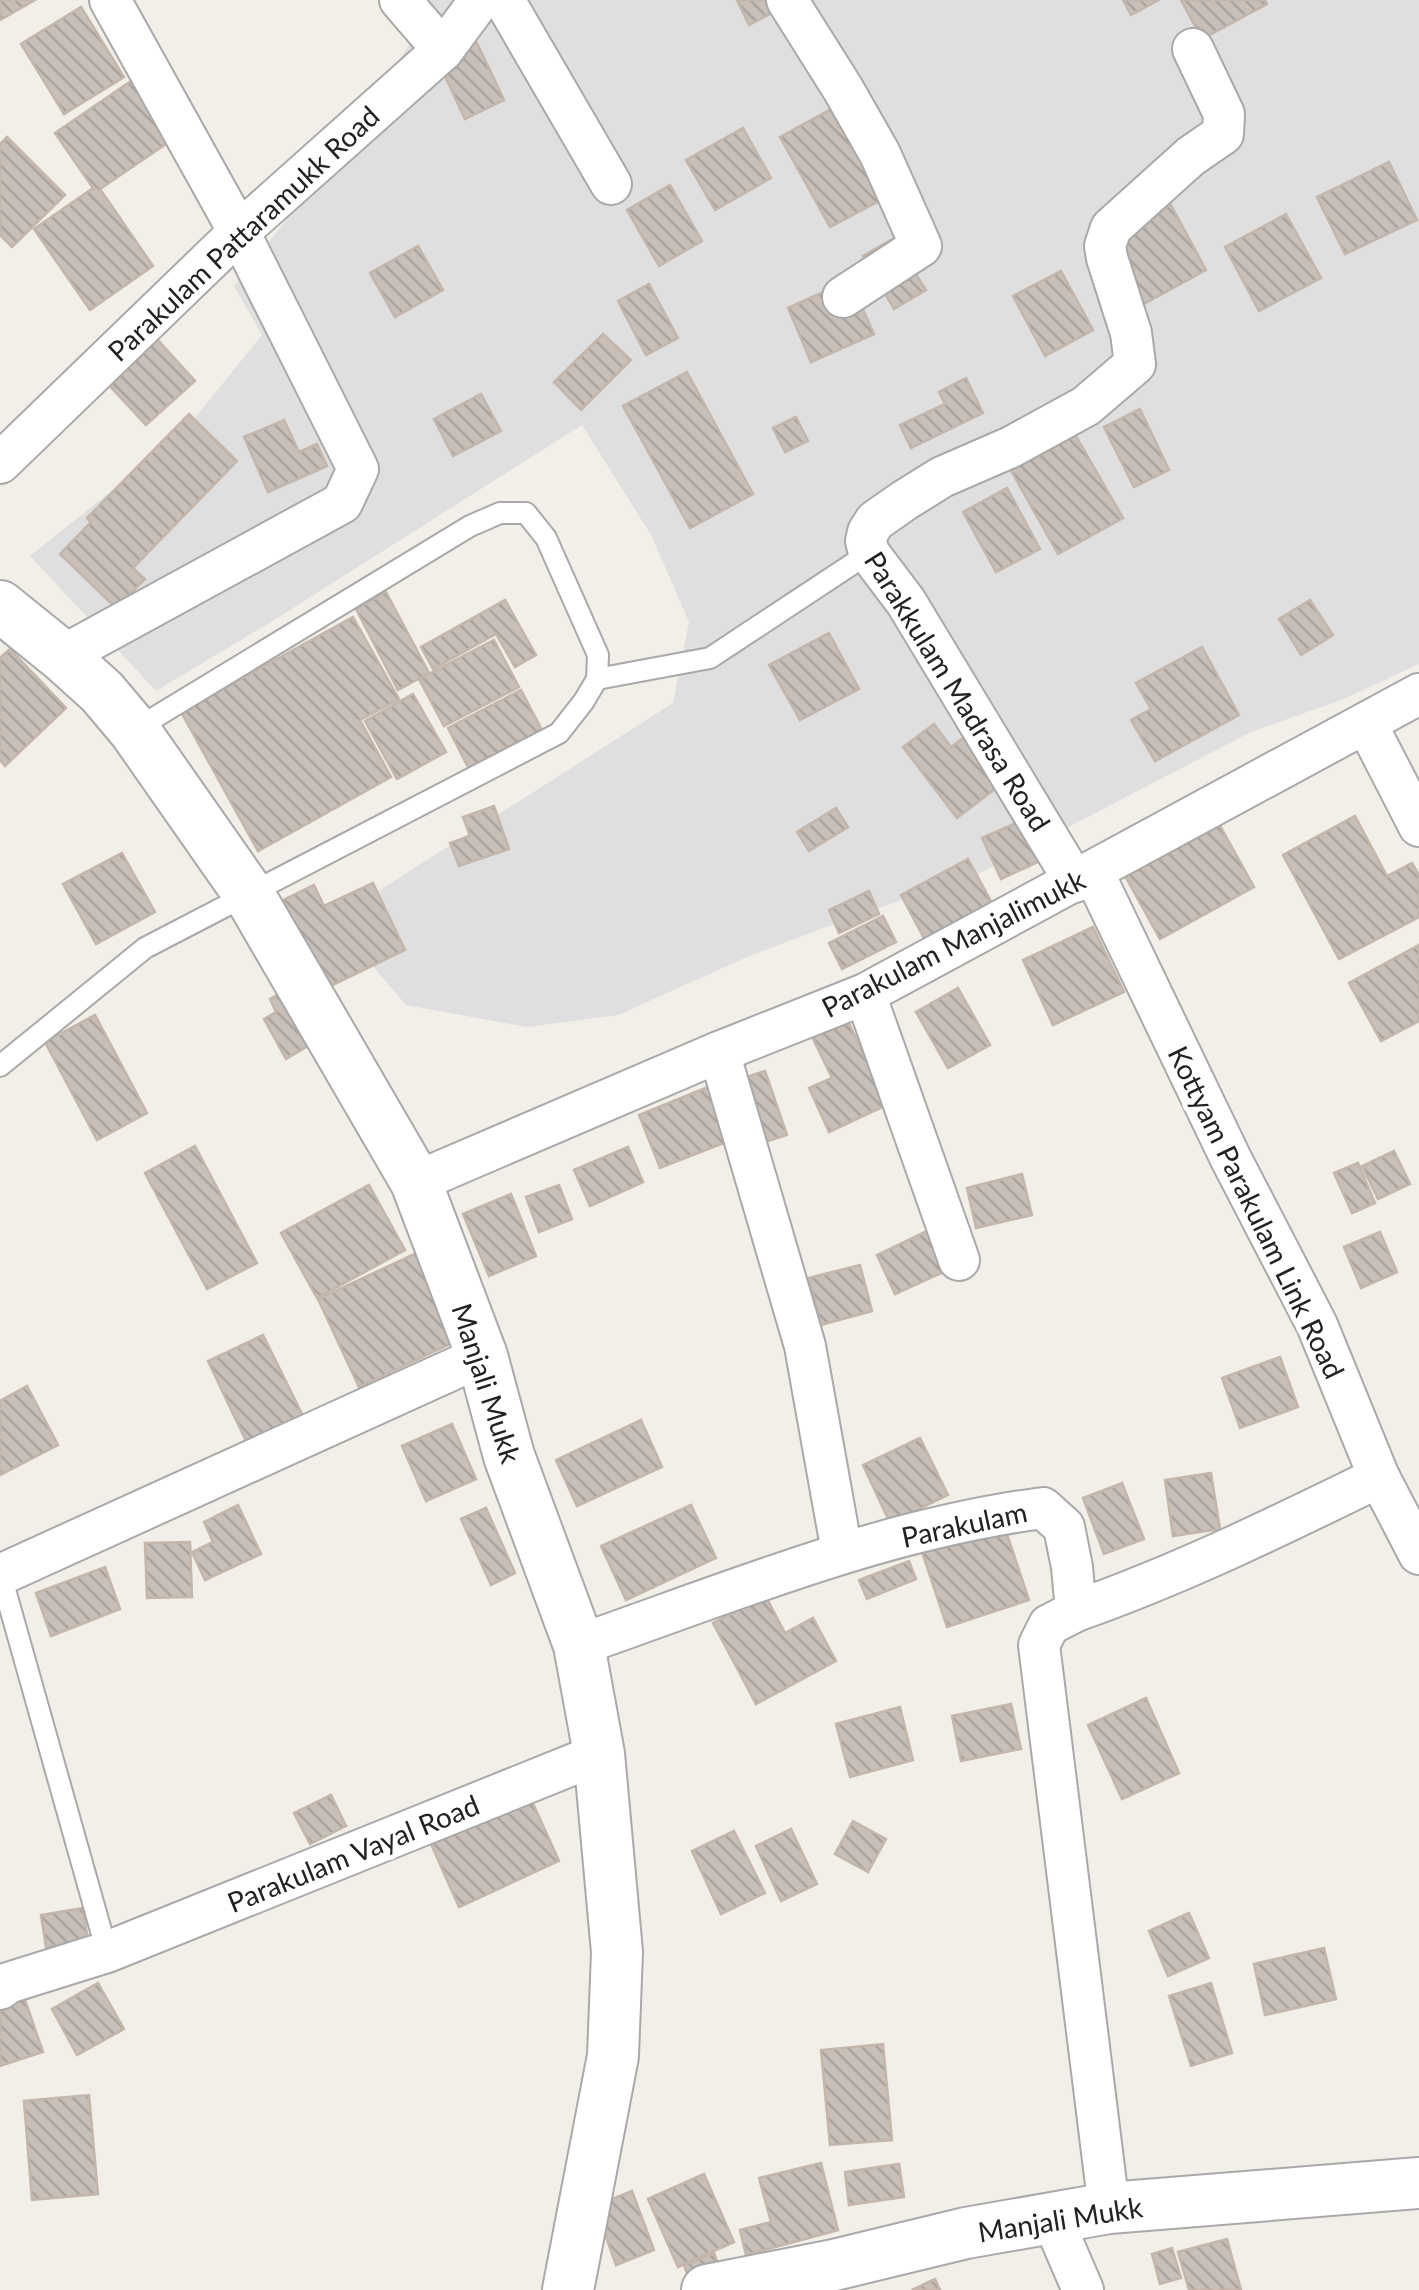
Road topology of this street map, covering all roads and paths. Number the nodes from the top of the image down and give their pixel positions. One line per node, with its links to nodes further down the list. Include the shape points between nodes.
1 (110, 0): 9 (street)
2 (400, 0): 7 (street)
3 (480, 0): 7 (street, Parakulam Pattaramukk Road)
4 (504, 0): 8 (street)
5 (788, 0): 10 (street, via 880,154 921,246)
6 (1193, 48): 12 (street, Parakkulam Madrasa Road, via 1224,114 1223,134 1110,228 1106,246 1135,364 1086,406 942,477 875,521 866,541)
7 (442, 50): 9 (street, Parakulam Pattaramukk Road)
8 (611, 184)
9 (239, 232): 11 (street, Parakulam Pattaramukk Road); 14 (street, via 358,469 342,503)
10 (843, 297)
11 (0, 463)
12 (870, 553): 15 (lane, via 710,658); 20 (street, Parakkulam Madrasa Road)
13 (0, 606): 14 (street, Manjali Mukk)
14 (62, 656): 18 (street, Manjali Mukk)
15 (597, 679): 18 (lane, via 598,655 546,538 526,513 500,513); 21 (lane, via 559,733)
16 (1419, 694): 17 (street, Parakulam Manjalimukk)
17 (1366, 723): 19 (street); 20 (street, Parakulam Manjalimukk)
18 (134, 730): 21 (street, Manjali Mukk)
19 (1419, 826)
20 (1084, 877): 22 (street, Parakulam Manjalimukk); 28 (street, Kottyam Parakulam Link Road, via 1317,1325)
21 (248, 893): 24 (lane, via 145,948); 25 (street, Manjali Mukk)
22 (866, 994): 23 (street, Parakulam Manjalimukk); 26 (street)
23 (718, 1052): 25 (street, Parakulam Manjalimukk); 29 (street, via 805,1346)
24 (0, 1066)
25 (416, 1182): 27 (street, Manjali Mukk)
26 (959, 1260)
27 (482, 1356): 31 (street); 33 (street, Manjali Mukk, via 508,1456)
28 (1379, 1477): 30 (street, Kottyam Parakulam Link Road); 32 (street, via 1224,1553)
29 (842, 1552): 32 (street, Parakulam, via 992,1514 1043,1508 1064,1527); 33 (street, Parakulam)
30 (1419, 1554)
31 (1, 1573): 35 (lane)
32 (1076, 1611): 38 (street, via 1049,1625 1039,1645)
33 (579, 1646): 34 (street, Manjali Mukk)
34 (599, 1754): 35 (street, Parakulam Vayal Road); 41 (street, Manjali Mukk, via 616,1952 612,2056)
35 (106, 1952): 36 (street, Parakulam Vayal Road)
36 (0, 1989)
37 (1419, 2183): 38 (street, Manjali Mukk)
38 (1109, 2208): 39 (street, Manjali Mukk)
39 (1052, 2218): 40 (street, Manjali Mukk, via 966,2233); 43 (street)
40 (841, 2278): 42 (street, Manjali Mukk)
41 (568, 2290)
42 (707, 2290)
43 (1083, 2290)

